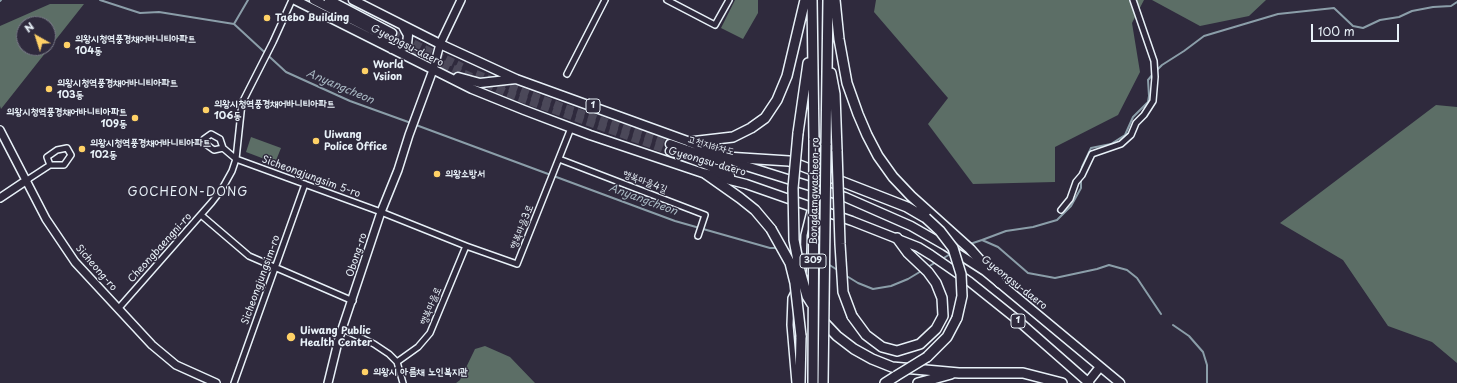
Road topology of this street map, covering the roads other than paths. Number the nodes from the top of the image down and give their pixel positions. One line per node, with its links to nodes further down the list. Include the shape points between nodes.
1 (294, 0): 17 (main road, Gyeongsu-daero / 1); 28 (street, Cheongbaengni-ro, via 242,103)
2 (314, 0): 3 (main road, via 390,35)
3 (329, 0)
4 (353, 0): 14 (main road, Gyeongsu-daero / 1)
5 (461, 0): 16 (street)
6 (605, 0): 20 (street)
7 (667, 0): 8 (street, via 715,25)
8 (729, 0)
9 (805, 0): 25 (highway, via 787,76 777,100 765,118 733,136)
10 (812, 0): 15 (highway, Bongdamgwacheon-ro / 309)
11 (828, 0): 18 (highway, Bongdamgwacheon-ro / 309)
12 (835, 0): 45 (highway, via 847,83 878,156 911,196 970,249)
13 (1133, 0): 38 (street, via 1154,61 1156,77 1153,101 1136,123 1132,135 1121,144 1092,154 1076,182 1070,199)
14 (402, 26): 16 (main road, Gyeongsu-daero / 1); 17 (main road, via 408,35 407,44 397,49)
15 (812, 32): 51 (highway, bridge, via 793,188 794,240 805,290 819,317 837,336 872,359 892,366); 58 (highway, Bongdamgwacheon-ro / 309, bridge)
16 (440, 44): 19 (street); 21 (main road, Gyeongsu-daero / 1)
17 (389, 48): 19 (main road, Gyeongsu-daero / 1)
18 (827, 53): 42 (highway, bridge, via 835,94 843,292 852,316 866,335 882,347 897,351 920,344 936,329 943,316 942,298 936,284); 59 (highway, Bongdamgwacheon-ro / 309, bridge)
19 (433, 70): 22 (main road, Gyeongsu-daero / 1); 39 (street, Obong-ro)
20 (567, 74)
21 (516, 79): 22 (main road, via 480,83 458,77 456,79); 25 (main road, Gyeongsu-daero / 1)
22 (460, 83): 23 (main road, Gyeongsu-daero / 1)
23 (571, 128): 29 (street, 행복마을3로); 32 (main road, Gyeongsu-daero / 1)
24 (0, 130): 33 (street, Sicheong-ro)
25 (690, 142): 27 (main road, Gyeongsu-daero / 1)
26 (222, 148): 28 (street, Sicheongjungsim 5-ro)
27 (726, 157): 31 (main road, Gyeongsu-daero / 1); 60 (highway, bridge, via 789,162 907,207 926,218 953,248 961,274 962,296 957,318 947,337 927,357)
28 (236, 159): 34 (street, Sicheongjungsim 5-ro); 40 (street, Cheongbaengni-ro, via 222,190)
29 (559, 159): 41 (street, 행복마을4길, via 705,215); 43 (street, 행복마을3로, via 517,264)
30 (50, 165): 30 (street, via 64,165 71,155 67,148 56,150 47,157); 33 (street)
31 (746, 166): 35 (main road, 고천지하차도 / 1, via 670,148); 45 (main road, Gyeongsu-daero / 1, bridge, via 845,197 911,226 959,254)
32 (706, 174): 35 (main road, Gyeongsu-daero / 1); 57 (highway, bridge, via 755,210 771,229 790,263 801,336)
33 (27, 180): 36 (street); 47 (street, Sicheong-ro, via 46,219 64,247)
34 (305, 184): 39 (street, Sicheongjungsim 5-ro); 44 (street, Sicheongjungsim-ro)
35 (746, 184): 37 (main road, Gyeongsu-daero / 1)
36 (0, 198)
37 (810, 207): 42 (main road, Gyeongsu-daero / 1); 56 (street, via 804,234 804,270 791,298 790,325)
38 (1061, 210)
39 (381, 212): 43 (street, 행복마을3로); 46 (street, Obong-ro)
40 (201, 215): 44 (street, via 249,256); 47 (street, Cheongbaengni-ro)
41 (698, 236)
42 (897, 238): 63 (main road, Gyeongsu-daero / 1, via 931,255 970,282)
43 (466, 246): 49 (street, 행복마을로, via 430,332 418,347)
44 (275, 268): 46 (street); 53 (street, Sicheongjungsim-ro)
45 (1000, 283): 50 (main road, Gyeongsu-daero / 1)
46 (352, 301): 48 (street, Obong-ro)
47 (118, 309): 52 (street, Sicheong-ro, via 152,345 176,365)
48 (343, 329): 49 (street, via 389,354); 54 (street, Obong-ro)
49 (397, 362): 55 (street)
50 (1100, 367): 63 (main road); 64 (main road, Gyeongsu-daero / 1)
51 (959, 373): 61 (highway); 62 (highway, via 1023,373)
52 (216, 383)
53 (234, 383)
54 (328, 383)
55 (403, 383)
56 (795, 383)
57 (800, 383)
58 (813, 383)
59 (823, 383)
60 (885, 383)
61 (918, 383)
62 (1062, 383)
63 (1088, 383)
64 (1120, 383)

